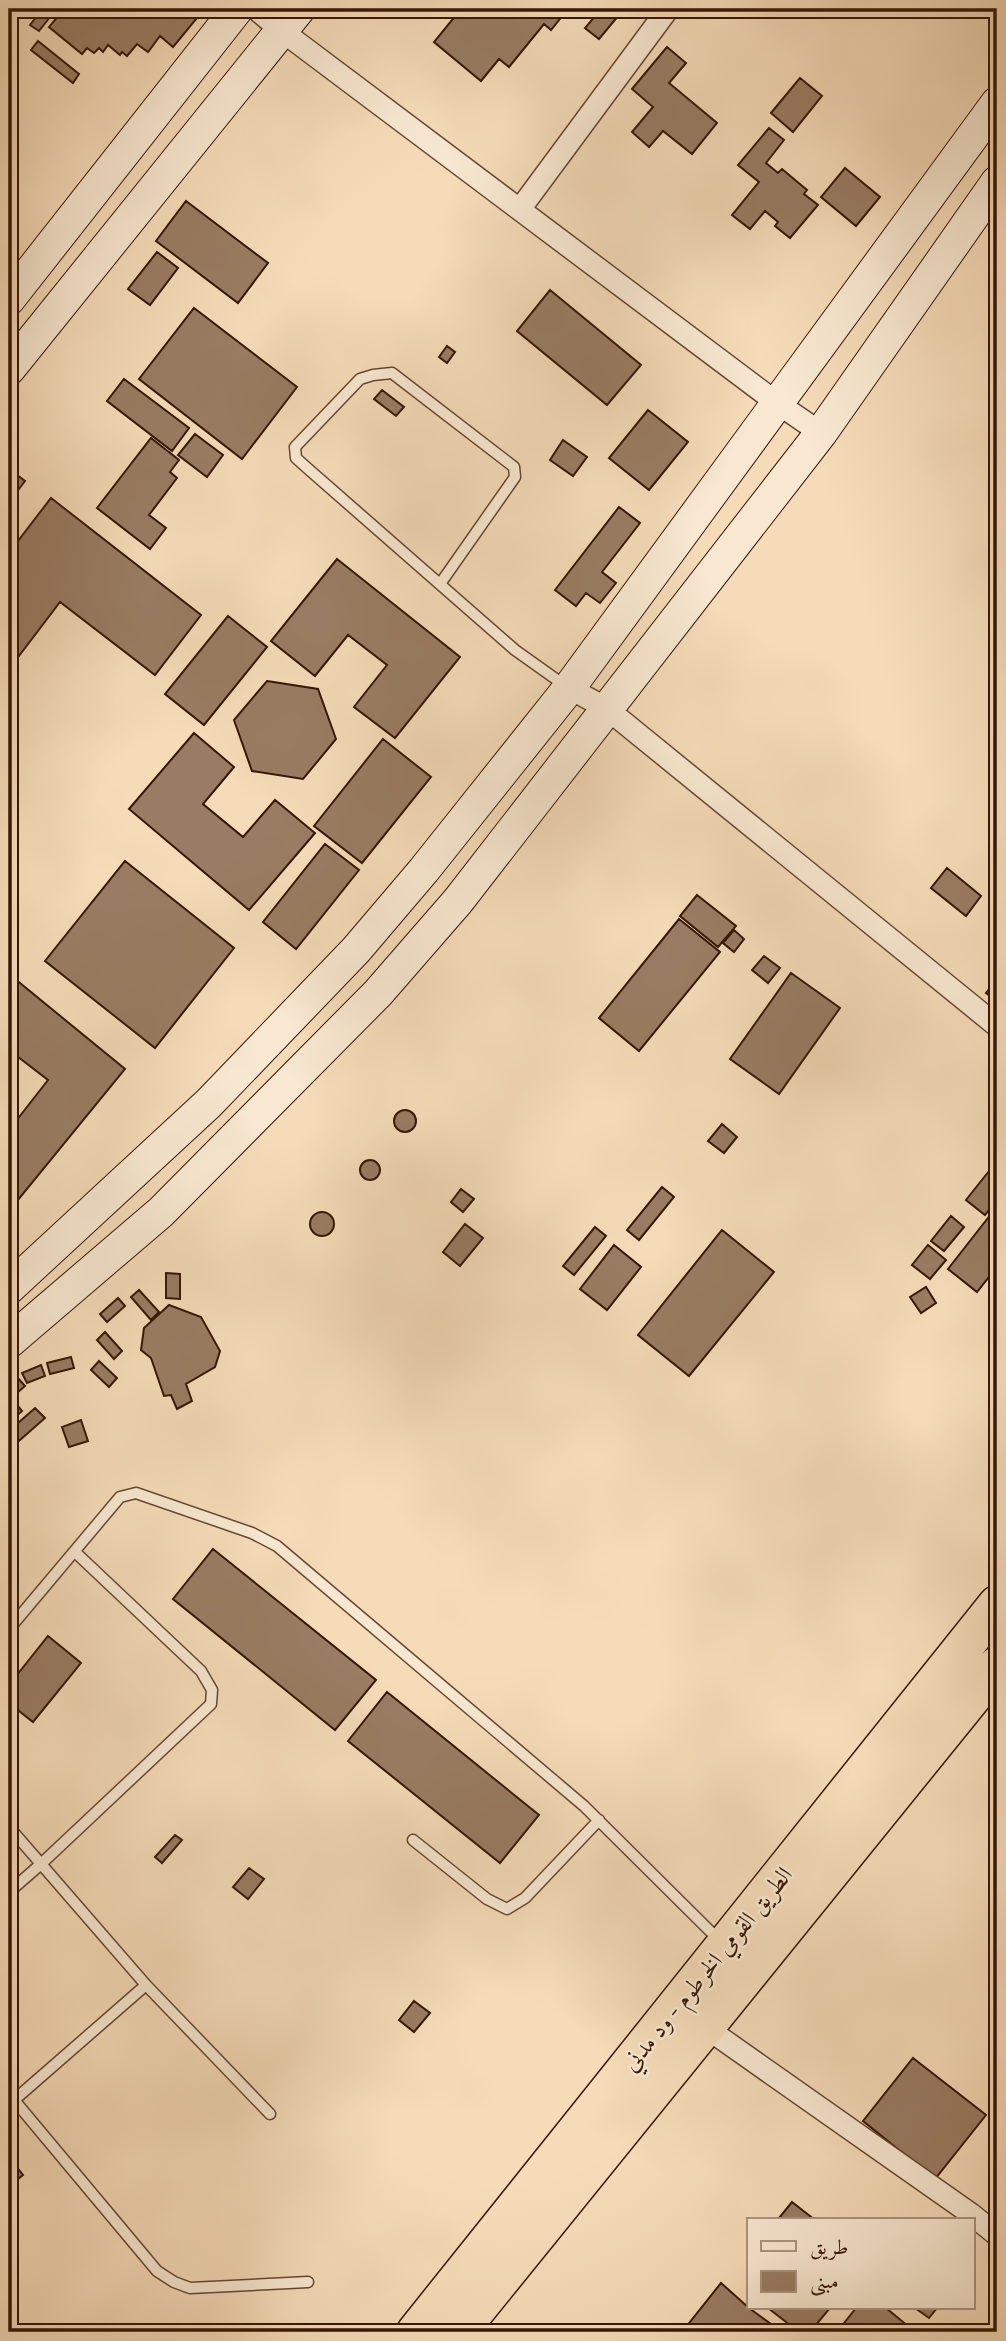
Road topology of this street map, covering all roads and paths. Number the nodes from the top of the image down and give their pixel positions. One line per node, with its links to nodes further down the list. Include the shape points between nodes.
1 (237, 9): 8 (street)
2 (256, 9): 4 (street)
3 (668, 9): 7 (street)
4 (290, 20): 7 (street); 9 (street)
5 (997, 103): 10 (street)
6 (997, 182): 11 (street)
7 (520, 209): 10 (street)
8 (9, 299)
9 (9, 368)
10 (777, 403): 11 (street); 13 (street)
11 (821, 433): 14 (street)
12 (440, 584): 12 (lane, via 515,477 514,467 392,373 373,374 360,379 295,447 296,458); 13 (lane, via 515,650)
13 (569, 688): 14 (street); 16 (street, via 424,870 321,987 209,1103)
14 (606, 708): 15 (street); 17 (street, via 458,901 378,993 161,1212)
15 (997, 1026)
16 (9, 1288)
17 (9, 1342)
18 (75, 1552): 20 (lane); 22 (lane, via 115,1501 136,1493 263,1538); 25 (lane, via 201,1671 212,1690 211,1704)
19 (997, 1605): 27 (highway, الطريق القومي الخرطوم - ود مدني)
20 (9, 1629)
21 (997, 1666): 29 (highway, الطريق القومي الخرطوم - ود مدني)
22 (599, 1821): 24 (lane, via 525,1899 507,1909 487,1899); 27 (lane)
23 (9, 1827): 25 (lane)
24 (413, 1840)
25 (41, 1864): 26 (lane); 28 (lane)
26 (9, 1892)
27 (725, 1946): 34 (highway, الطريق القومي الخرطوم - ود مدني)
28 (146, 1985): 30 (lane); 31 (lane)
29 (705, 2027): 32 (street); 35 (highway, الطريق القومي الخرطوم - ود مدني)
30 (11, 2097): 33 (lane, via 157,2271 174,2282 190,2288)
31 (270, 2114)
32 (997, 2235)
33 (308, 2281)
34 (416, 2332)
35 (458, 2332)

